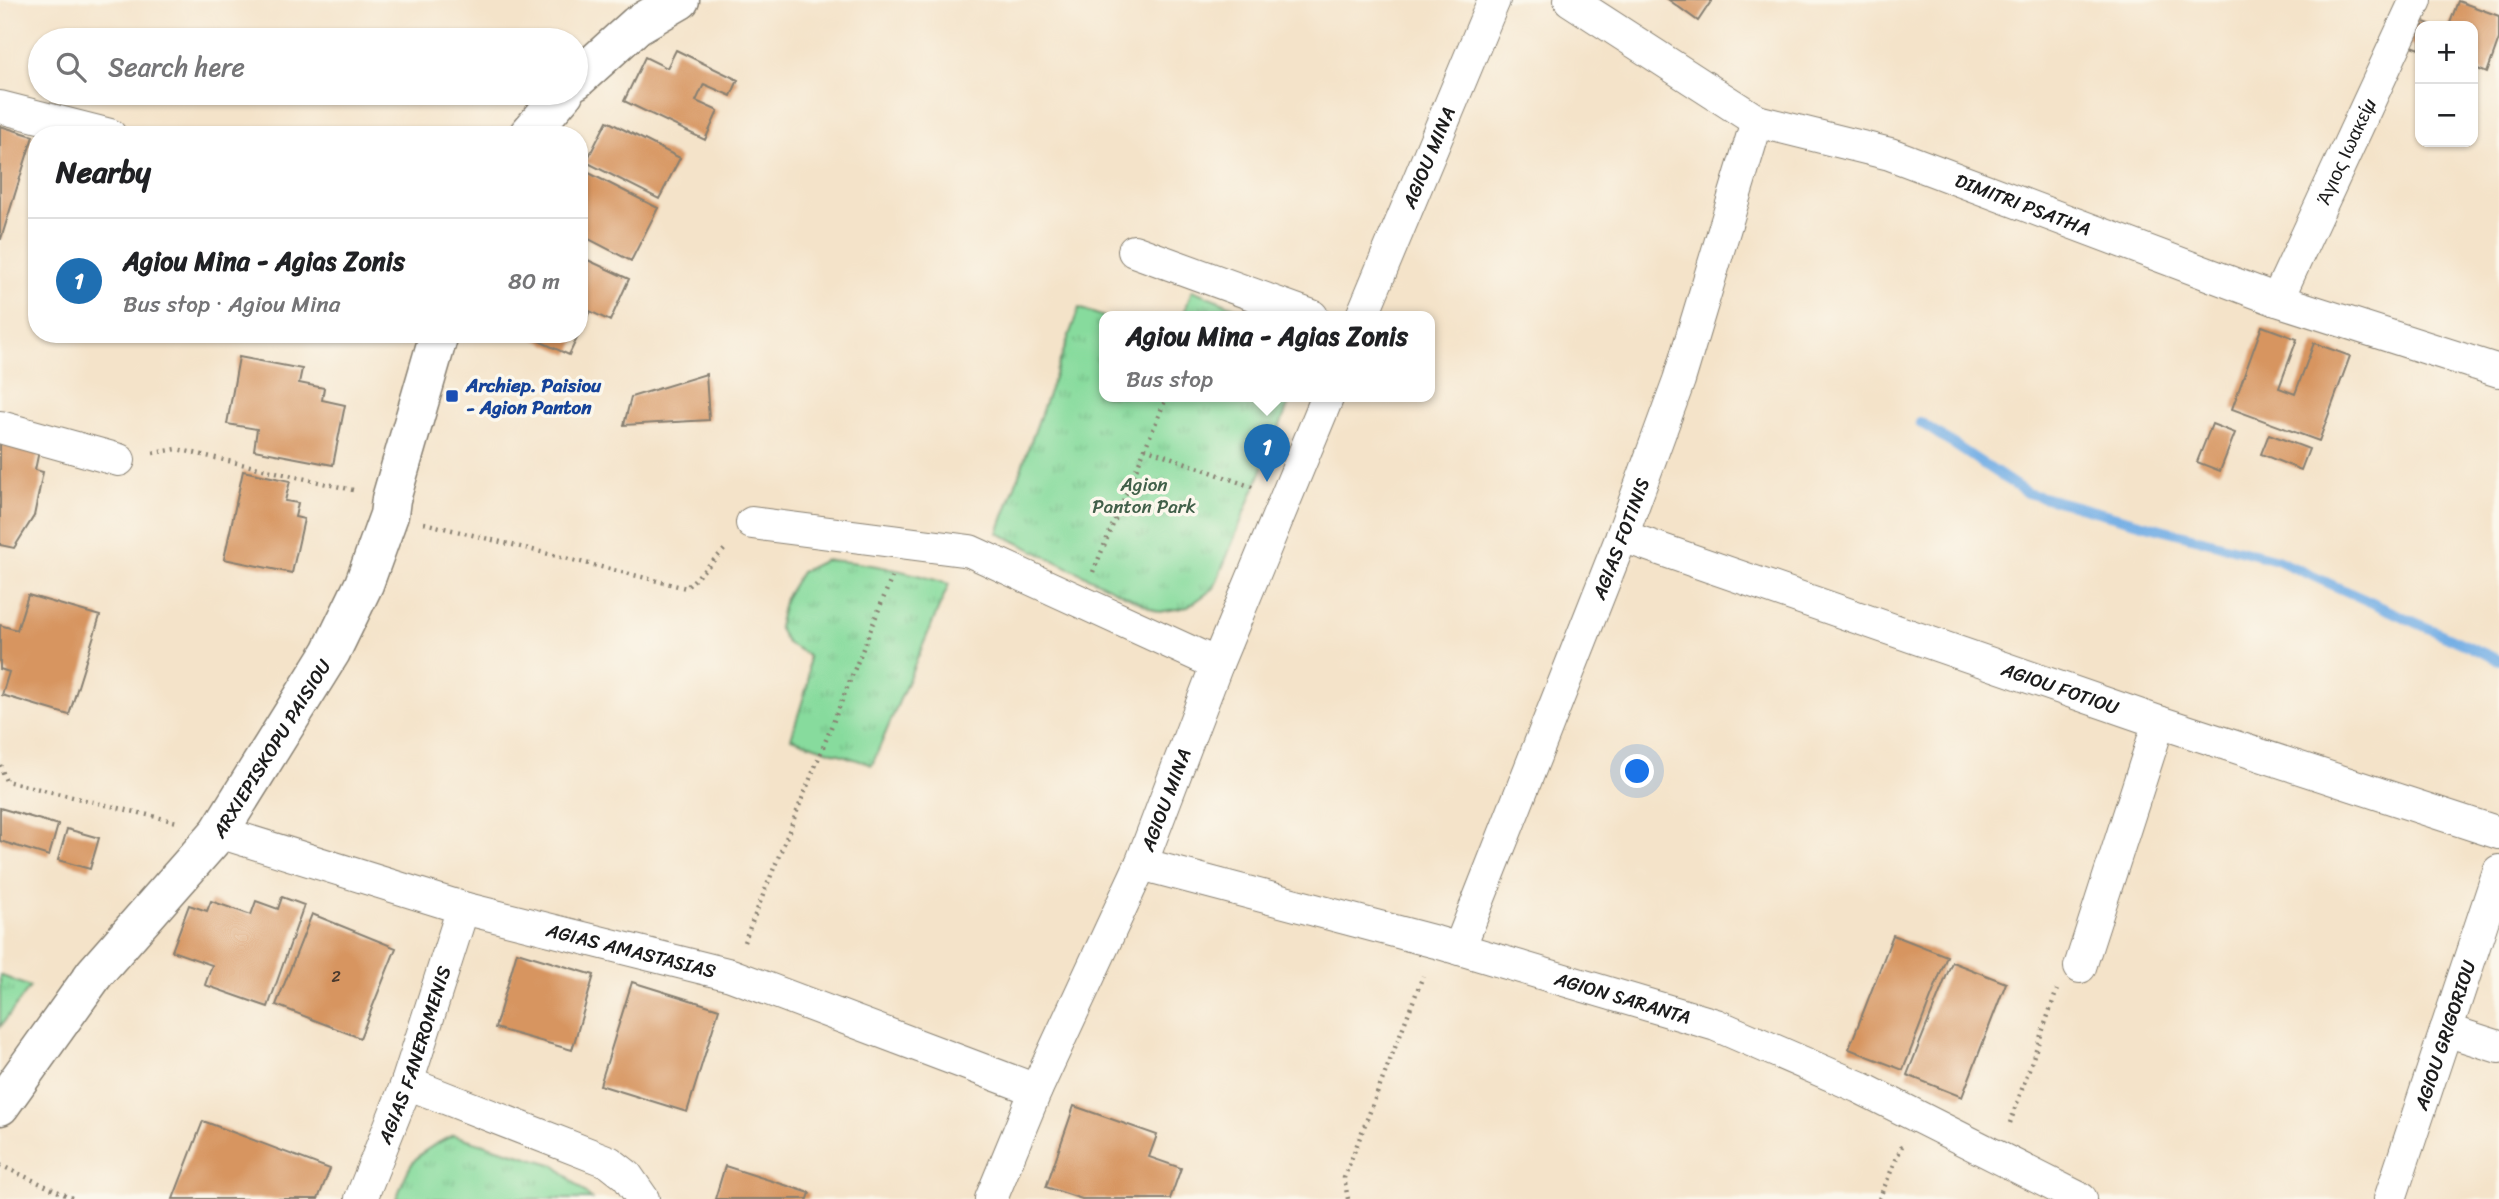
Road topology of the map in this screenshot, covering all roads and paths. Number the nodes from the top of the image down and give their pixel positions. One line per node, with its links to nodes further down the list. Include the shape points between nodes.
1 (1493, 0): 14 (street, AGIOU MINA)
2 (1570, 0): 8 (street, DIMITRI PSATHA)
3 (2416, 0): 12 (street, Άγιος Ιωακείμ)
4 (655, 6): 5 (street)
5 (588, 69)
6 (554, 105): 10 (street)
7 (0, 107): 9 (street)
8 (1757, 121): 12 (street, DIMITRI PSATHA, via 1890,154); 25 (street, AGIAS FOTINIS, via 1679,380)
9 (75, 126)
10 (536, 126)
11 (1134, 251): 13 (street)
12 (2277, 300): 16 (street, DIMITRI PSATHA)
13 (1298, 311)
14 (1364, 311)
15 (436, 343): 23 (street, ARXIEPISKOPU PAISIOU)
16 (2499, 371)
17 (1164, 402): 20 (path)
18 (1326, 402): 22 (street, AGIOU MINA)
19 (0, 427): 21 (street)
20 (1145, 448): 22 (path); 27 (path)
21 (119, 460): 23 (path, via 177,449)
22 (1286, 499): 28 (street, AGIOU MINA)
23 (390, 507): 24 (path, via 686,588); 31 (street, ARXIEPISKOPU PAISIOU, via 364,584 331,652)
24 (752, 523): 26 (street)
25 (1622, 536): 29 (street, AGIOU FOTIOU); 36 (street, AGIAS FOTINIS)
26 (906, 543): 27 (street, via 970,551); 38 (path)
27 (1081, 602): 28 (street)
28 (1217, 664): 33 (street, AGIOU MINA)
29 (2159, 722): 32 (street, AGIOU FOTIOU); 37 (street)
30 (0, 765): 31 (path, via 6,781)
31 (219, 832): 35 (street, AGIAS AMASTASIAS); 43 (street, ARXIEPISKOPU PAISIOU, via 95,973)
32 (2499, 833)
33 (1141, 864): 36 (street, AGION SARANTA); 42 (street, AGIOU MINA)
34 (2499, 871): 39 (street, AGIOU GRIGORIOU)
35 (463, 908): 38 (street, AGIAS AMASTASIAS); 41 (street, AGIAS FANEROMENIS)
36 (1448, 946): 44 (street, AGION SARANTA, via 1716,1025); 51 (path, via 1344,1178)
37 (2080, 967): 45 (path, via 2059,986)
38 (730, 975): 42 (street, AGIAS AMASTASIAS)
39 (2446, 1030): 40 (street); 54 (street, AGIOU GRIGORIOU)
40 (2499, 1047)
41 (407, 1083): 48 (street, AGIAS FANEROMENIS); 49 (street, via 609,1162 627,1176)
42 (1036, 1090): 50 (street, AGIOU MINA)
43 (0, 1106)
44 (1916, 1116): 45 (street, AGION SARANTA); 52 (path)
45 (1998, 1157): 53 (street, AGION SARANTA)
46 (0, 1166): 47 (path)
47 (74, 1199)
48 (362, 1199)
49 (643, 1199)
50 (990, 1199)
51 (1348, 1199)
52 (1879, 1199)
53 (2081, 1199)
54 (2389, 1199)

